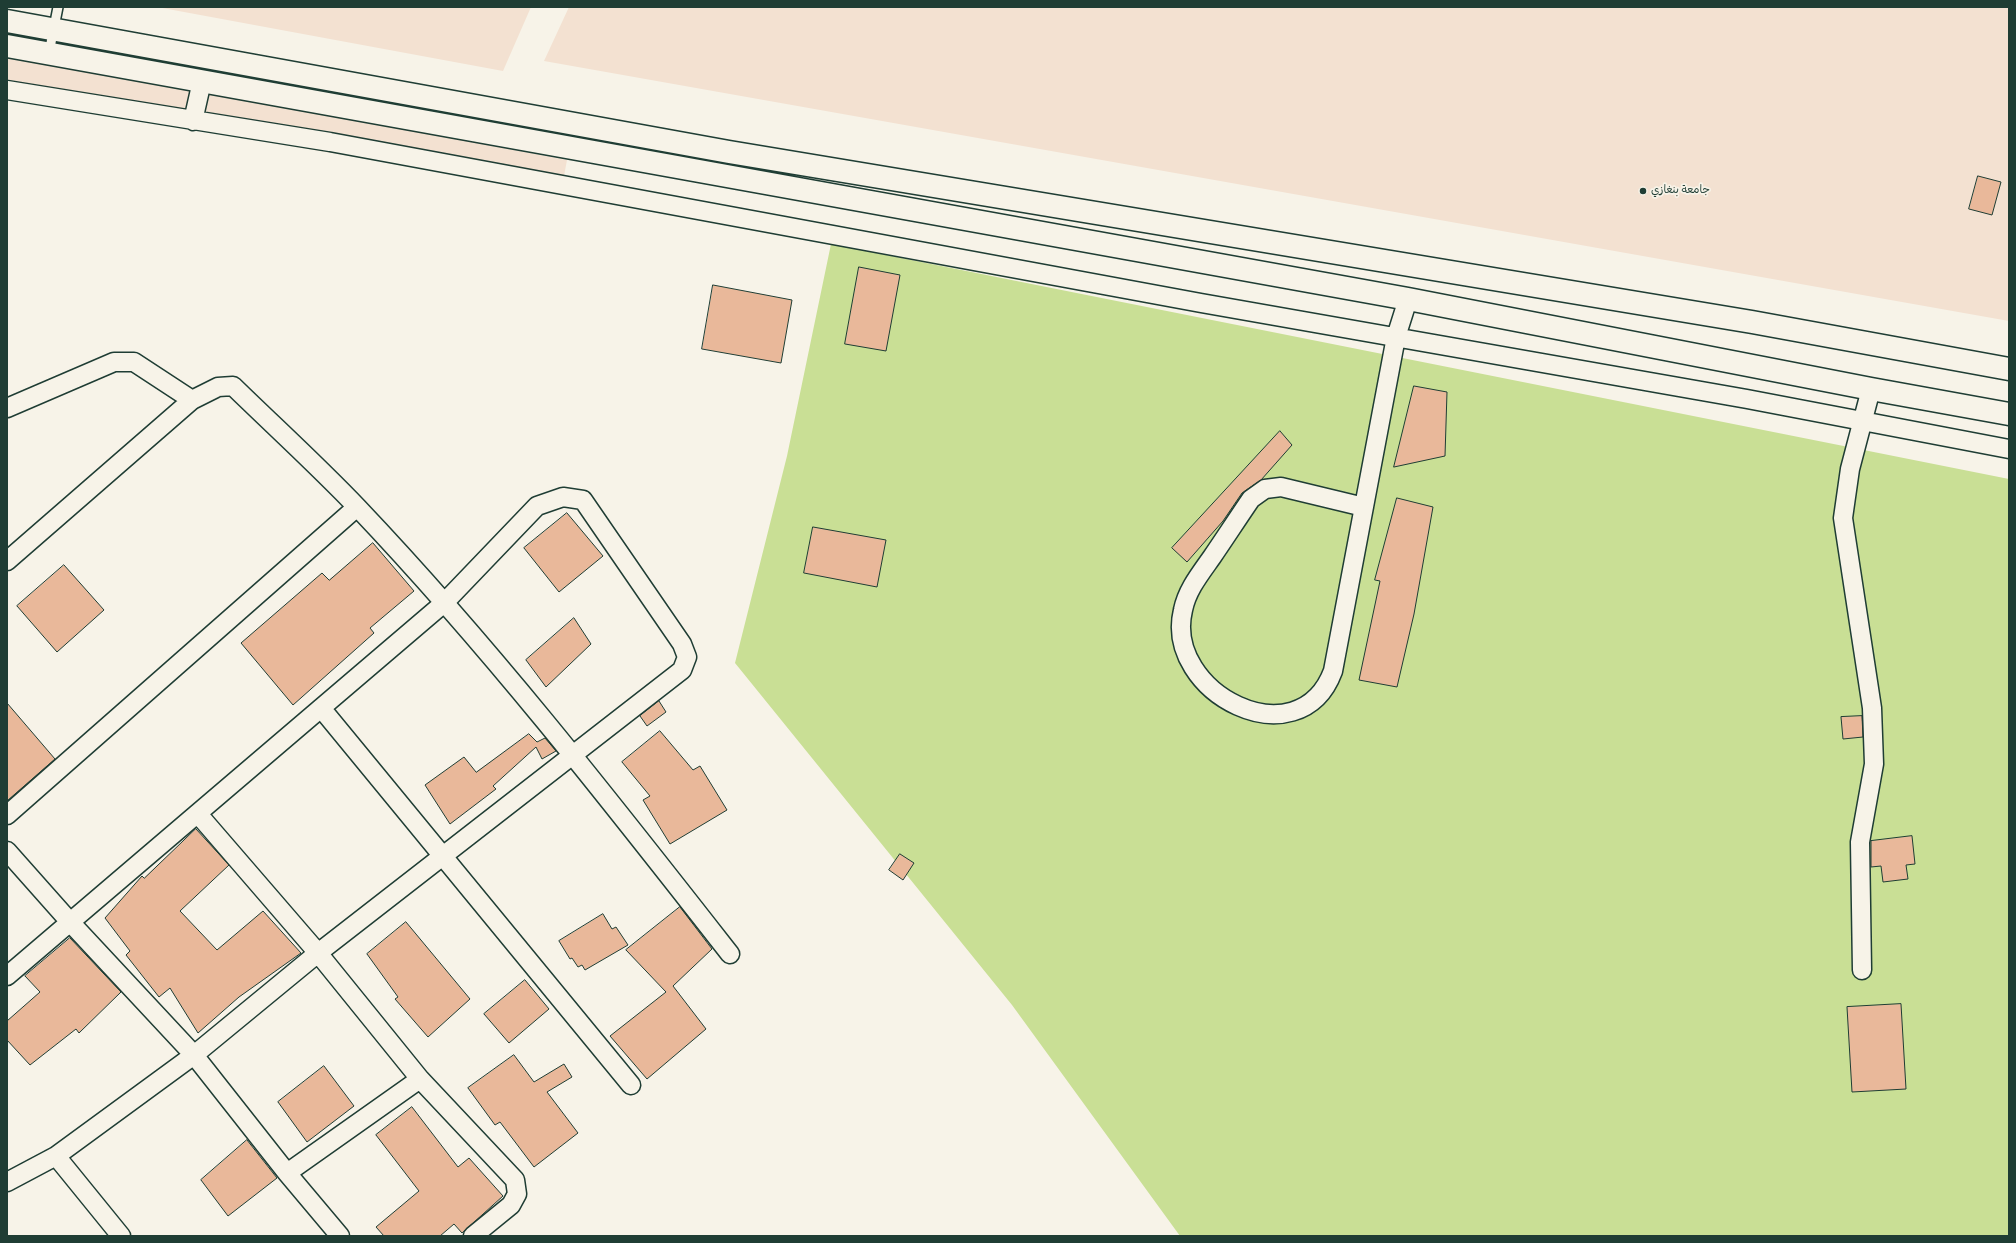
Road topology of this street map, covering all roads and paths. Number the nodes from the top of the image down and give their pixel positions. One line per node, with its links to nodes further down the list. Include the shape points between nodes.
1 (58, 7): 3 (lane)
2 (7, 21): 3 (highway)
3 (54, 30): 5 (lane); 11 (highway, via 728,152 1736,320)
4 (7, 46): 5 (highway)
5 (49, 53): 6 (highway)
6 (202, 82): 8 (street); 9 (highway)
7 (7, 90): 8 (street)
8 (193, 121): 10 (street, via 330,142)
9 (1408, 299): 10 (street); 12 (highway)
10 (1396, 337): 16 (street); 19 (street)
11 (2009, 369)
12 (1871, 389): 15 (highway); 16 (street)
13 (192, 400): 14 (street, via 134,362 114,362); 18 (street, via 218,387 233,386); 20 (street)
14 (7, 408)
15 (2009, 414)
16 (1862, 421): 17 (street); 31 (street, via 1850,469 1843,518 1872,708 1874,737 1874,764 1860,842)
17 (2009, 449)
18 (357, 507): 21 (street); 25 (street)
19 (1364, 507): 19 (street, via 1333,671 1323,692 1305,707 1271,715 1232,702 1207,686 1184,652 1181,632 1182,611 1193,586 1251,499 1265,489 1281,487)
20 (7, 561)
21 (444, 603): 22 (street); 23 (street); 23 (street, via 537,506 563,497 583,500 682,644 687,657 682,670)
22 (321, 708): 24 (street); 27 (street)
23 (573, 753): 27 (street); 30 (street)
24 (198, 814): 28 (street); 29 (street)
25 (7, 815)
26 (7, 850): 28 (street)
27 (443, 855): 29 (street); 35 (street)
28 (70, 922): 32 (street); 33 (street)
29 (318, 953): 33 (street); 34 (street)
30 (730, 954)
31 (1862, 970)
32 (7, 976)
33 (194, 1055): 36 (street); 37 (street)
34 (420, 1079): 37 (street); 41 (street, via 515,1180 517,1194 511,1205)
35 (631, 1085)
36 (56, 1156): 38 (street); 39 (street)
37 (288, 1173): 40 (street)
38 (7, 1182)
39 (121, 1236)
40 (340, 1236)
41 (473, 1236)

